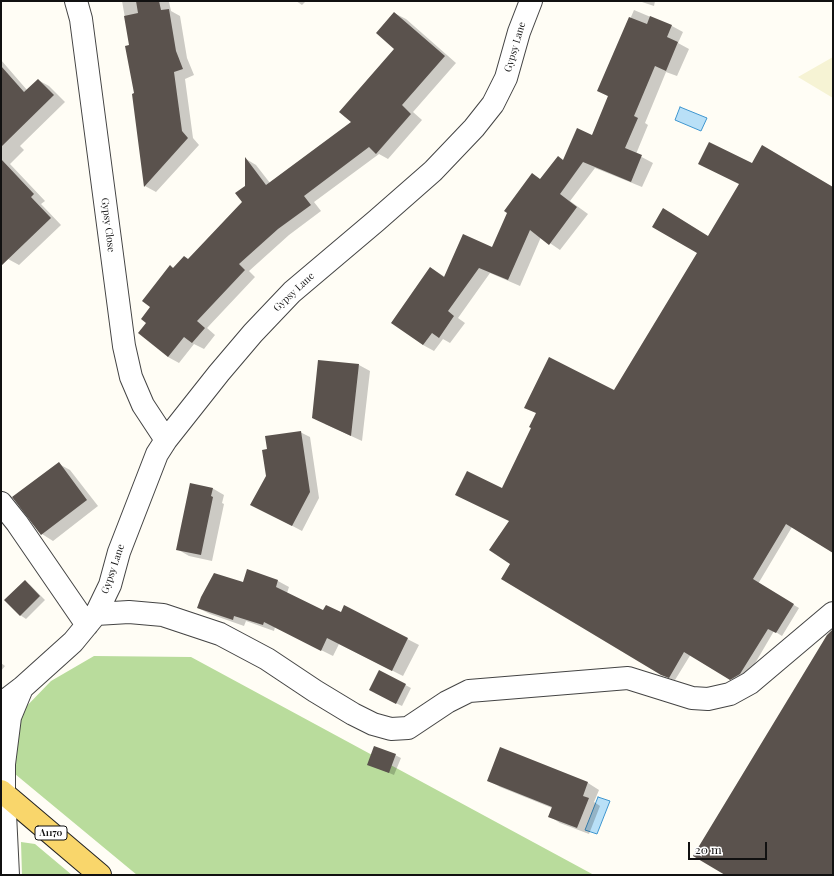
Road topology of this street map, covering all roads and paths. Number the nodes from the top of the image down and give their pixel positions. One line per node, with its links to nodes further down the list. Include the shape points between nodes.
1 (76, 1): 3 (street, Gypsy Close, via 81,19 124,346 131,378 143,405)
2 (530, 1): 3 (street, Gypsy Lane, via 506,78 493,104 474,128 433,171 292,292 253,333)
3 (166, 440): 6 (street, Gypsy Lane, via 157,454 119,552 110,585)
4 (1, 503): 6 (street)
5 (833, 613): 6 (street, via 750,683 730,694 708,699 692,698 628,678 469,691 447,702 408,728 391,729 373,724 315,692 267,659 220,634 163,615 129,612)
6 (91, 620): 7 (street, Gypsy Lane, via 73,642)
7 (23, 687): 8 (street, Gypsy Lane); 9 (street, Gypsy Lane, via 10,717)
8 (1, 704)
9 (2, 792): 10 (street, Gypsy Lane); 11 (main road, A1170)
10 (8, 875)
11 (100, 875)

